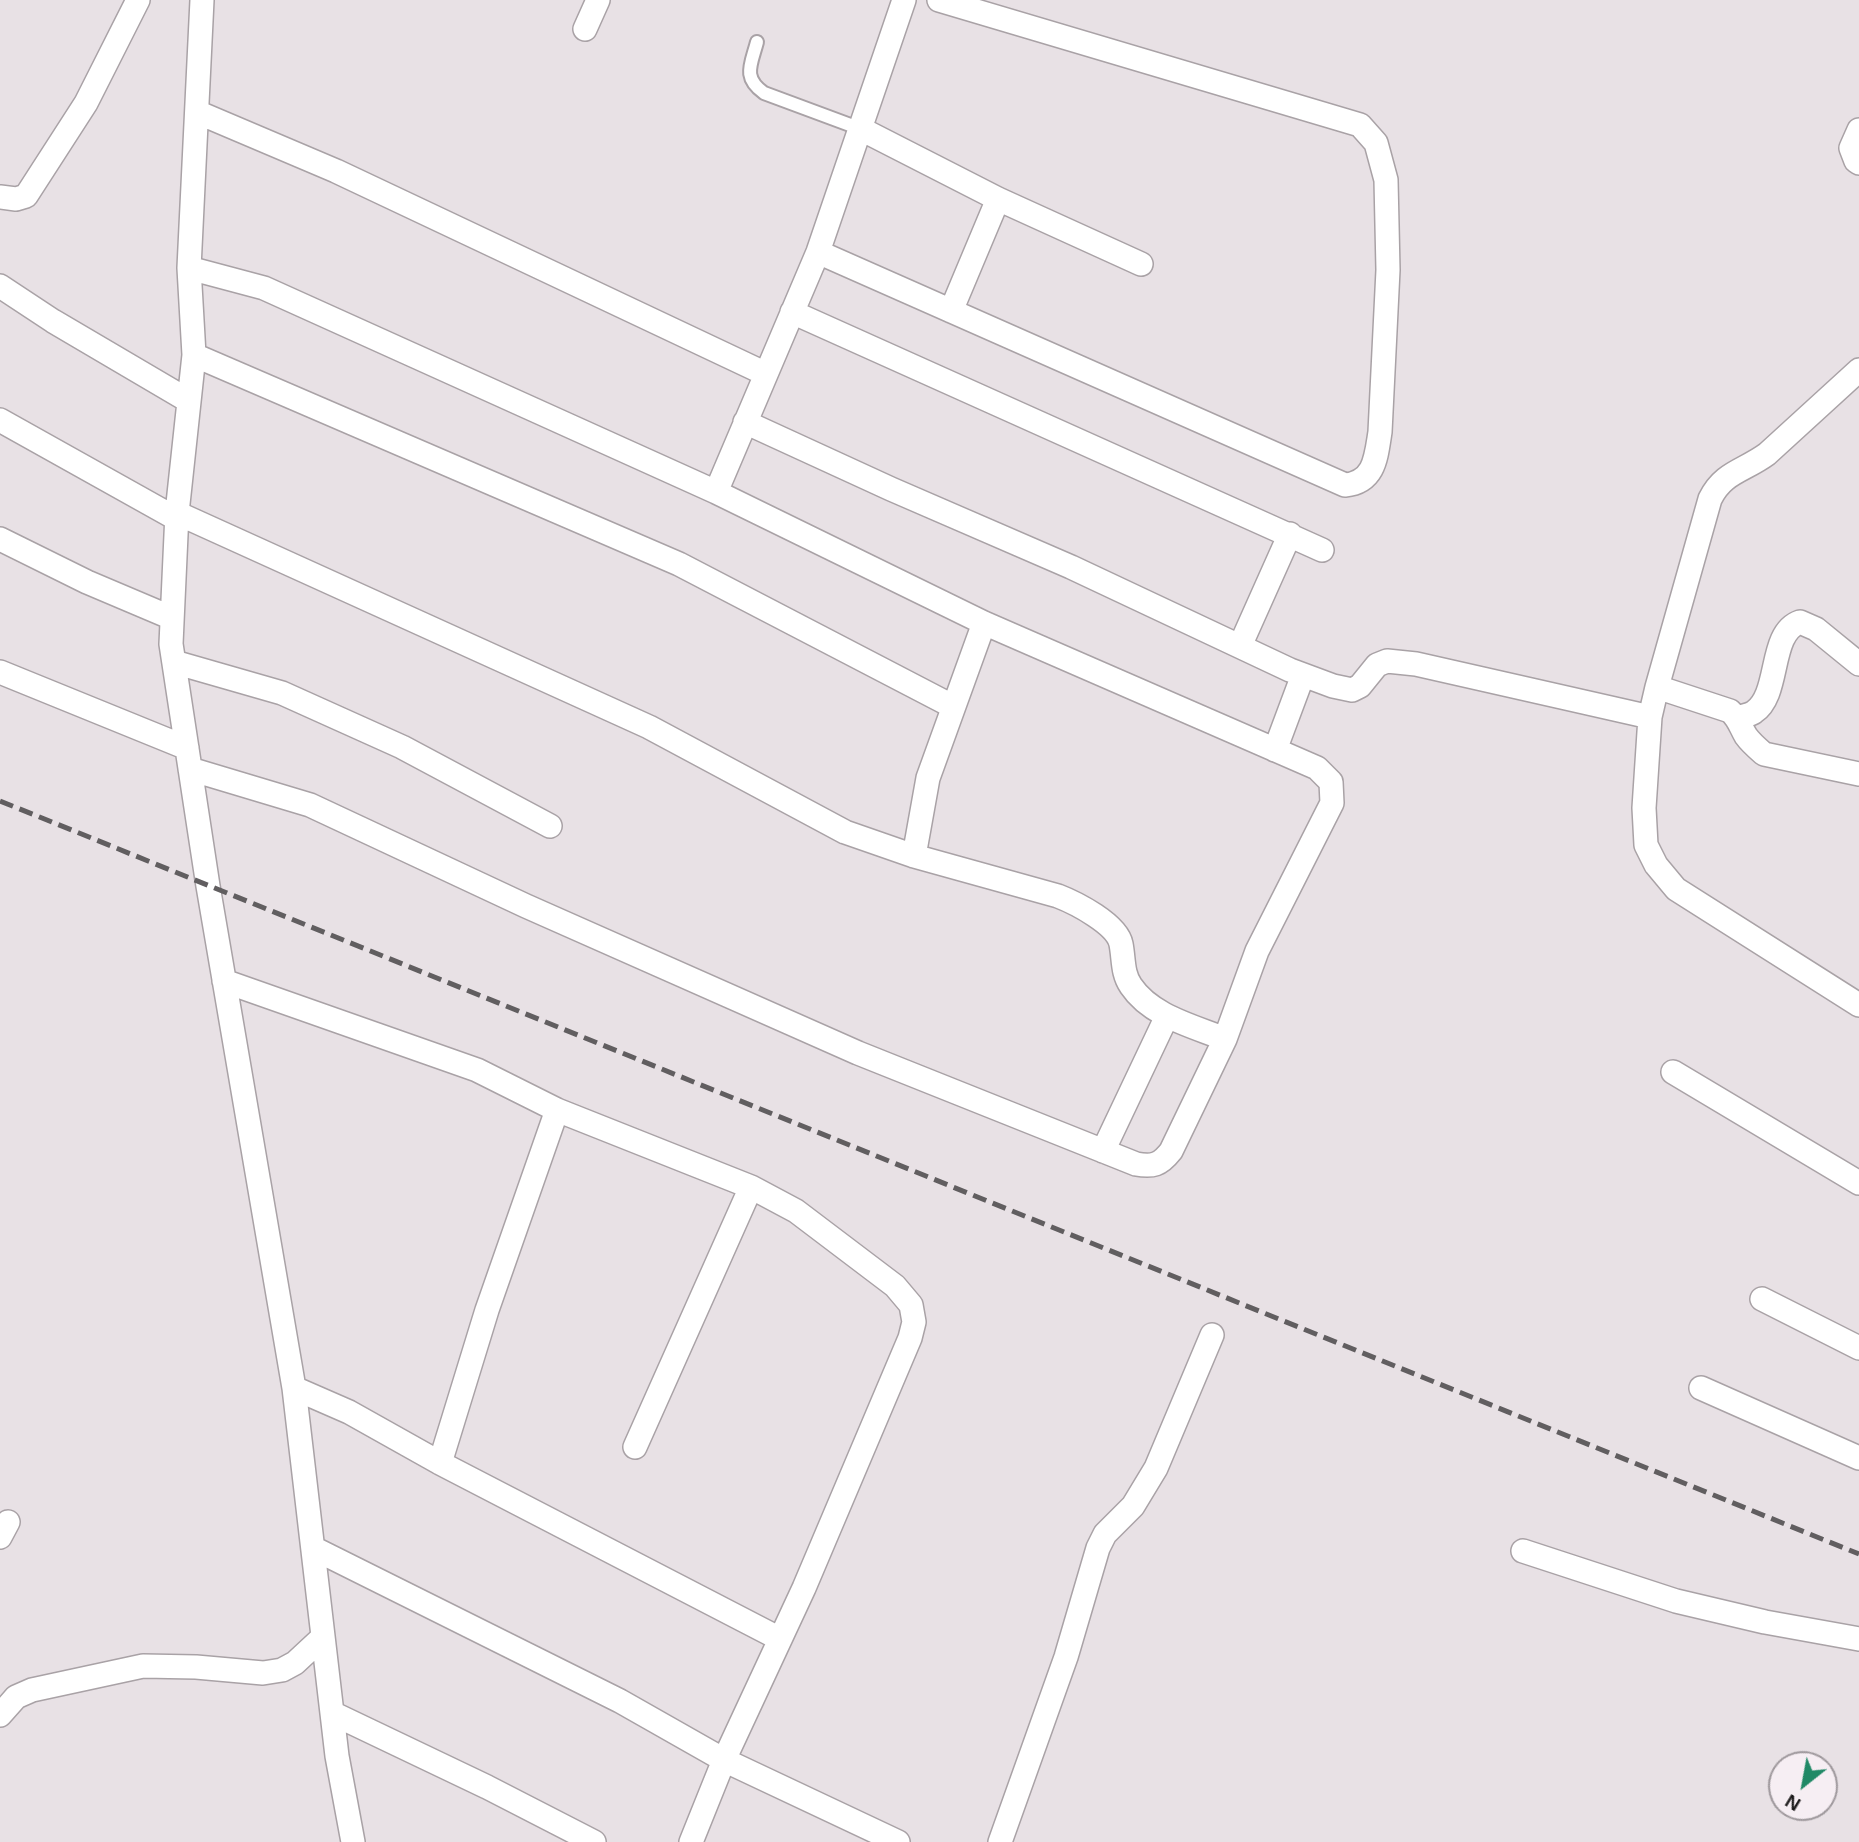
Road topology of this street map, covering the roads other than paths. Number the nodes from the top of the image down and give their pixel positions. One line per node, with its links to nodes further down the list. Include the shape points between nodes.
1 (138, 0): 12 (street, via 86,103 26,196)
2 (202, 0): 8 (street)
3 (598, 0): 6 (street)
4 (904, 0): 9 (street)
5 (939, 0): 19 (street, via 1360,125 1376,142 1386,180 1388,271 1376,458 1369,474 1357,484 1345,485)
6 (585, 29)
7 (757, 42): 9 (lane, via 749,73 754,86)
8 (197, 111): 16 (street); 22 (street, via 336,171)
9 (861, 130): 13 (street); 14 (street)
10 (1859, 130): 11 (street, via 1851,148)
11 (1859, 163)
12 (0, 197)
13 (998, 199): 15 (street); 19 (street)
14 (818, 252): 18 (street); 19 (street)
15 (1141, 264)
16 (189, 268): 20 (street); 26 (street, via 264,288)
17 (0, 286): 23 (street)
18 (792, 312): 22 (street); 28 (street)
19 (951, 312)
20 (194, 355): 23 (street); 39 (street, via 679,564)
21 (1859, 370): 38 (street, via 1767,454 1717,485)
22 (766, 374): 25 (street)
23 (189, 401): 27 (street)
24 (0, 420): 27 (street)
25 (745, 422): 26 (street); 33 (street)
26 (716, 492): 32 (street)
27 (177, 516): 31 (street); 46 (street, via 649,727 845,832)
28 (1290, 534): 30 (street); 33 (street)
29 (0, 539): 31 (street)
30 (1322, 550)
31 (172, 618): 34 (street)
32 (984, 623): 39 (street); 42 (street)
33 (1240, 646): 37 (street)
34 (174, 662): 43 (street); 45 (street, via 282,693 402,747)
35 (1859, 664): 41 (street, via 1816,629 1800,622 1793,625 1778,653 1765,700 1754,712)
36 (0, 672): 43 (street)
37 (1303, 675): 40 (street, via 1352,690 1377,665 1387,661 1416,664); 42 (street)
38 (1657, 687): 40 (street); 41 (street, via 1730,711)
39 (953, 706): 46 (street, via 928,778)
40 (1650, 717): 48 (street, via 1644,808 1646,845 1656,865 1676,889)
41 (1738, 718): 44 (street, via 1745,735 1763,754)
42 (1275, 750): 50 (street, via 1317,768 1331,782 1332,803 1257,951)
43 (188, 758): 47 (street); 53 (street, via 310,805 858,1053)
44 (1859, 774)
45 (550, 826)
46 (914, 856): 49 (street, via 1080,905 1121,941 1131,987)
47 (224, 981): 52 (street, via 477,1070); 59 (street)
48 (1859, 1005)
49 (1167, 1016): 50 (street); 53 (street)
50 (1224, 1039): 53 (street, via 1162,1163 1136,1164)
51 (1673, 1072): 54 (street)
52 (558, 1110): 55 (street); 63 (street, via 487,1310)
53 (1103, 1151)
54 (1859, 1184)
55 (751, 1187): 61 (street); 67 (street, via 796,1211 895,1286 911,1305 914,1322)
56 (1762, 1299): 58 (street)
57 (1212, 1335): 76 (street, via 1156,1468 1133,1506 1105,1534 1098,1548 1066,1657)
58 (1859, 1348)
59 (294, 1388): 63 (street, via 349,1412); 64 (street)
60 (1701, 1388): 62 (street)
61 (635, 1447)
62 (1859, 1458)
63 (440, 1463): 67 (street)
64 (313, 1548): 66 (street); 71 (street, via 620,1701)
65 (1523, 1551): 68 (street, via 1676,1601)
66 (323, 1637): 69 (street); 70 (street, via 282,1670 263,1673 143,1666 32,1689 16,1697)
67 (780, 1639): 71 (street)
68 (1859, 1639)
69 (332, 1713): 72 (street); 73 (street)
70 (0, 1715)
71 (724, 1760): 74 (street); 75 (street)
72 (353, 1842)
73 (594, 1842)
74 (691, 1842)
75 (898, 1842)
76 (1000, 1842)

